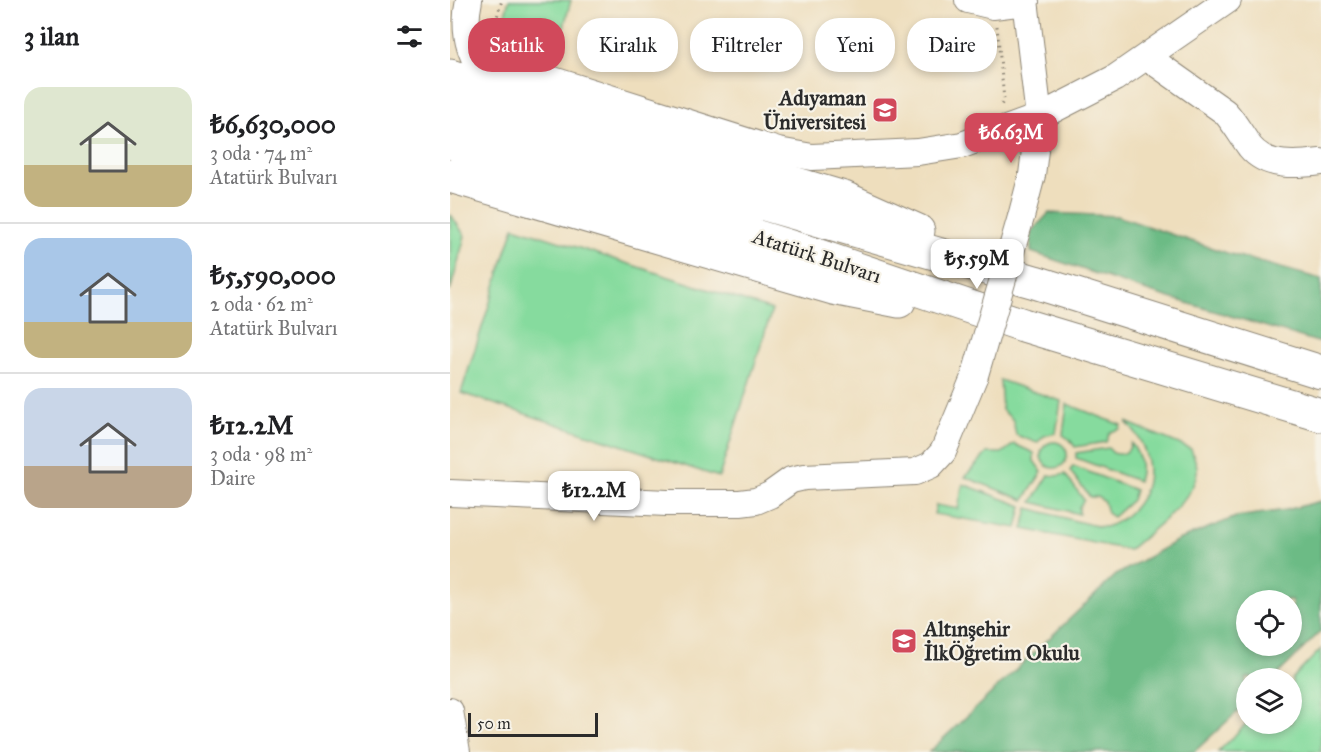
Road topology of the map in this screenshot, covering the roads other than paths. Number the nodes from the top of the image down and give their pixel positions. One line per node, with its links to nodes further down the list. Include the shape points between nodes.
1 (456, 0): 6 (street)
2 (469, 0): 7 (street)
3 (968, 0): 5 (street, via 993,6)
4 (1228, 0): 8 (street)
5 (1026, 1): 14 (street)
6 (450, 15)
7 (472, 18)
8 (1147, 57): 14 (street); 16 (street, via 1225,112 1250,147 1263,158 1281,164)
9 (480, 72): 12 (street)
10 (528, 72): 14 (street, via 778,151 812,157 918,152 962,145)
11 (450, 76): 12 (highway)
12 (495, 90): 18 (highway, via 844,198)
13 (450, 109): 18 (highway, Atatürk Bulvarı, via 698,186)
14 (1039, 117): 22 (street, bridge, via 1032,175 975,375 943,452 931,465 906,474 804,477 791,480 756,501 740,503)
15 (450, 142): 19 (highway, Atatürk Bulvarı, via 804,251)
16 (1321, 162)
17 (450, 176): 19 (highway, via 834,288)
18 (1035, 282): 20 (highway, Atatürk Bulvarı)
19 (1023, 325): 21 (highway, Atatürk Bulvarı)
20 (1321, 372)
21 (1321, 415)
22 (450, 494)
23 (450, 711): 24 (street)
24 (457, 752)

